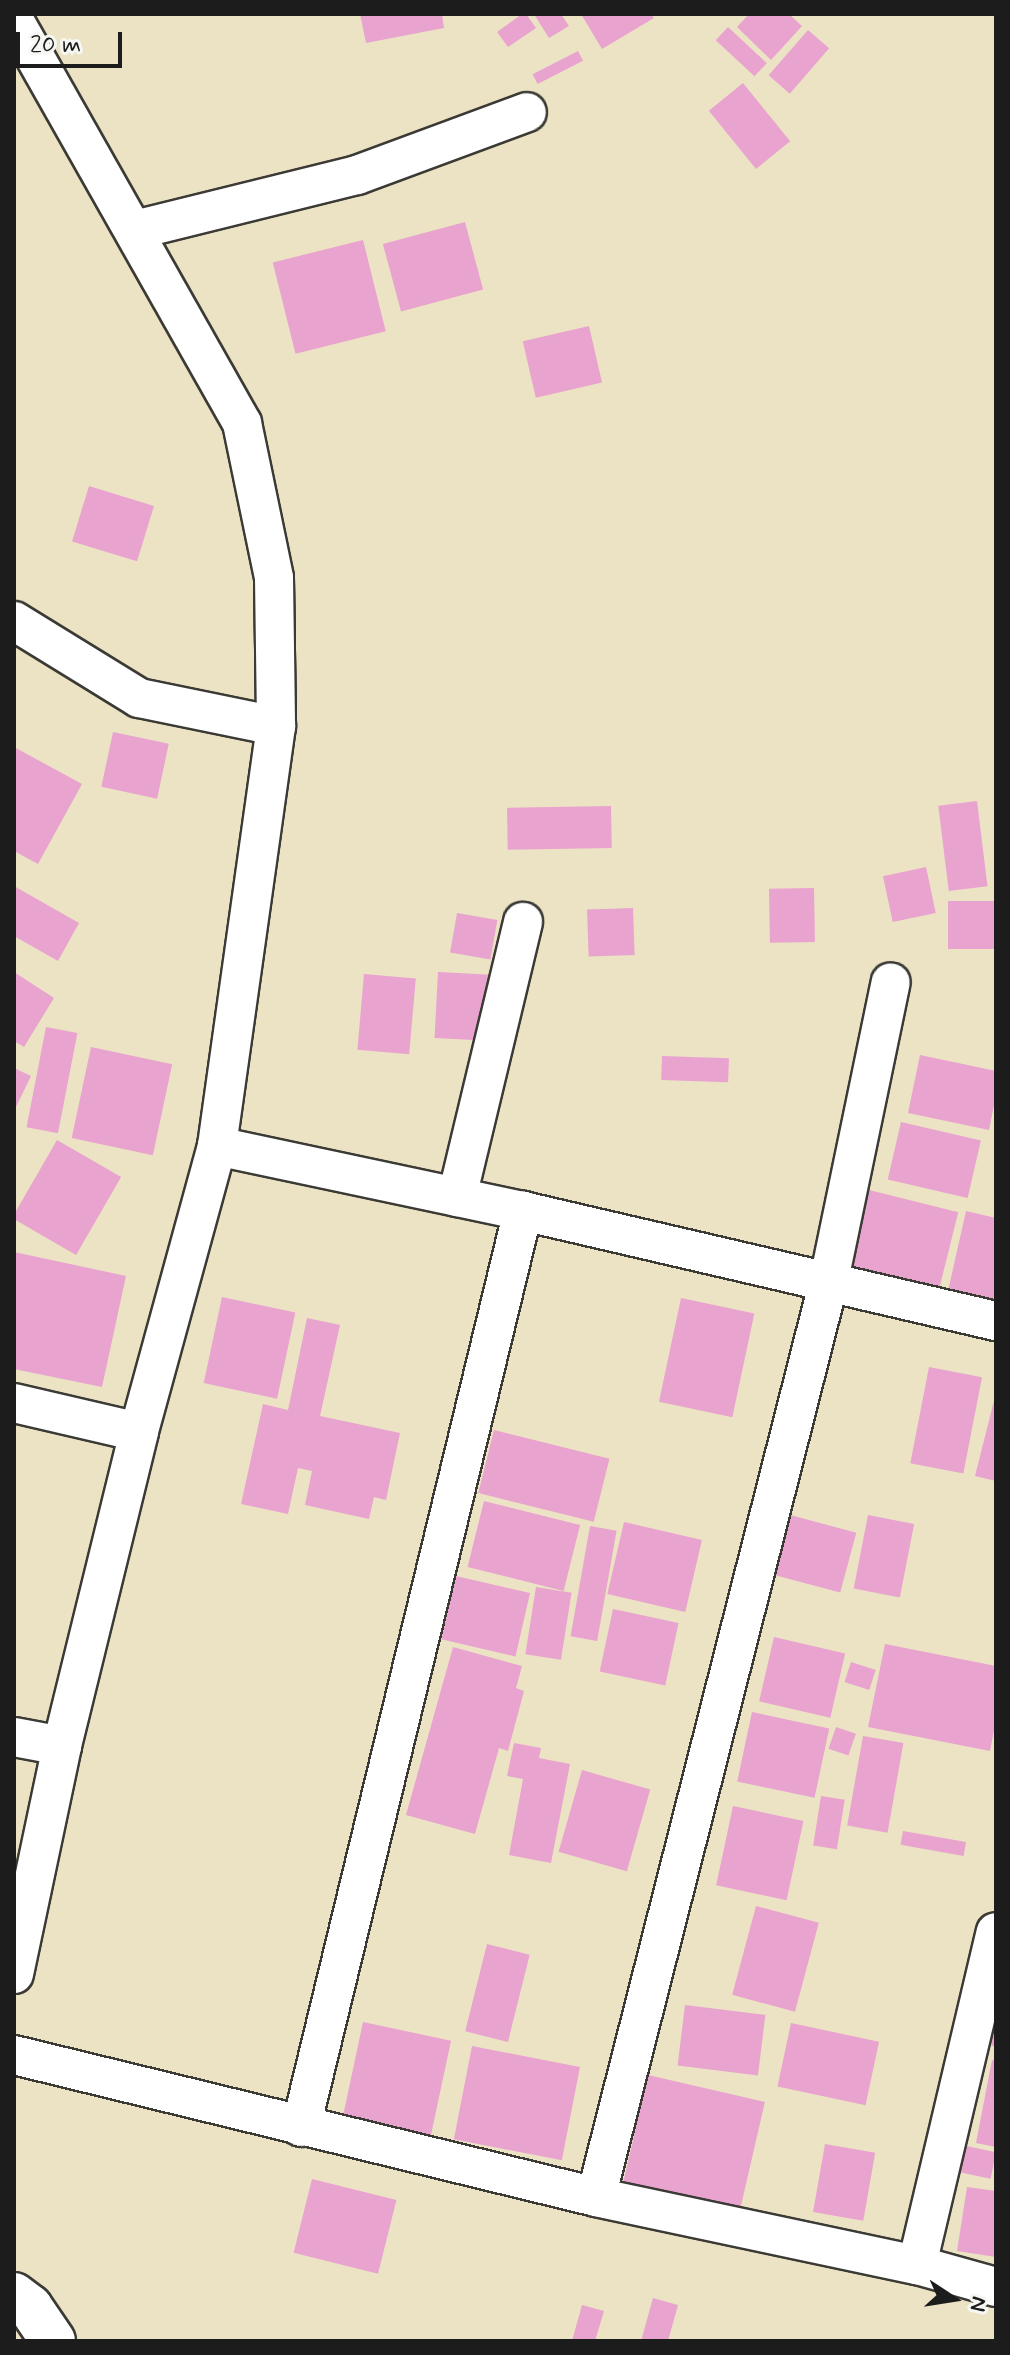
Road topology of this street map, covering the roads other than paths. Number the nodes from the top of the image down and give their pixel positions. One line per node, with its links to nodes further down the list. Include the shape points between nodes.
1 (14, 20): 3 (street)
2 (527, 112): 3 (street, via 357,175)
3 (135, 230): 5 (street, via 242,423 274,578)
4 (14, 621): 5 (street, via 139,698)
5 (276, 726): 8 (street)
6 (523, 922): 9 (street)
7 (891, 982): 11 (street)
8 (217, 1146): 9 (street); 14 (street)
9 (457, 1197): 10 (street)
10 (523, 1211): 11 (street); 20 (street)
11 (828, 1285): 12 (street); 21 (street)
12 (996, 1321)
13 (14, 1403): 14 (street)
14 (139, 1432): 16 (street)
15 (14, 1737): 16 (street)
16 (62, 1746): 18 (street)
17 (996, 1932): 22 (street)
18 (14, 1974)
19 (14, 2055): 20 (street)
20 (301, 2127): 21 (street)
21 (596, 2197): 22 (street)
22 (917, 2265): 23 (street)
23 (996, 2287)
24 (14, 2295): 25 (street, via 30,2307)
25 (53, 2341)

